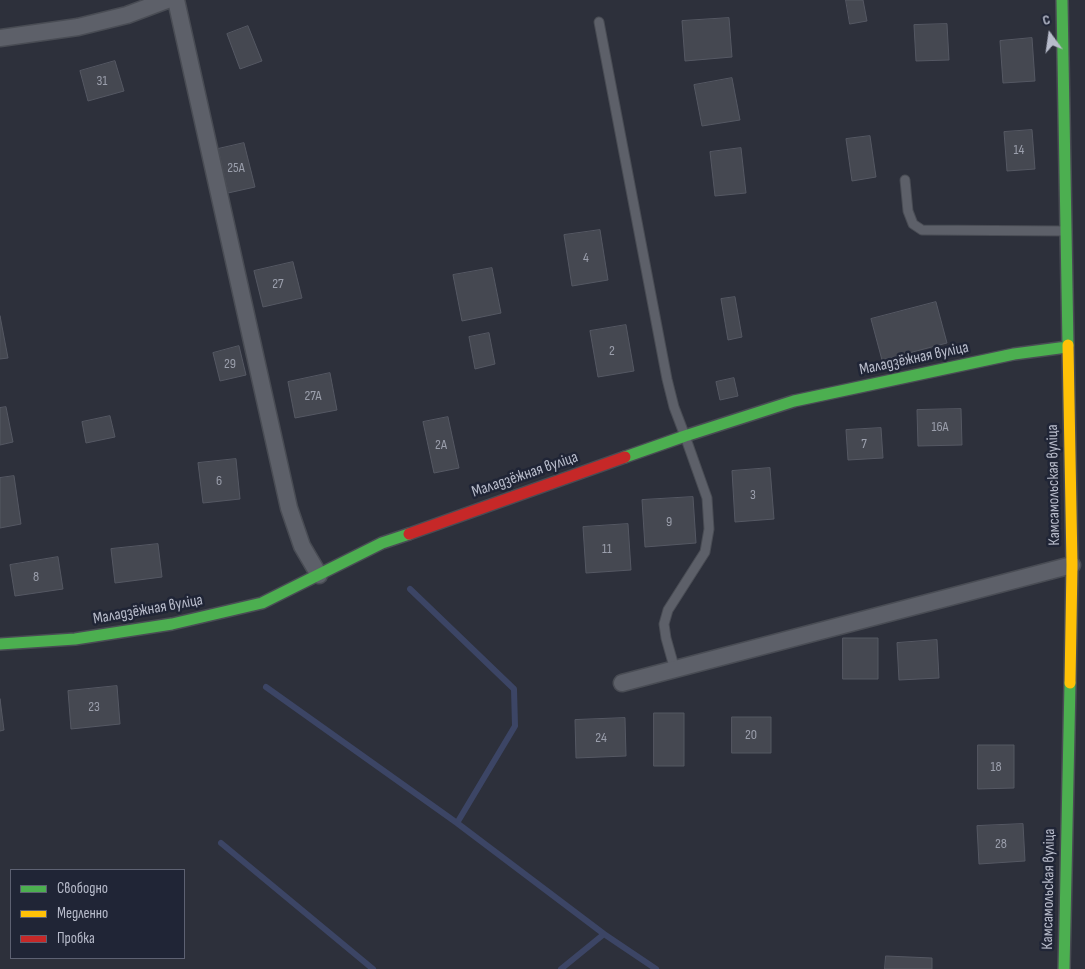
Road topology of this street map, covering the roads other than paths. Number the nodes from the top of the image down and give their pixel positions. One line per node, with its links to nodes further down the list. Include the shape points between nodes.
1 (167, 0): 5 (street, via 127,15 78,27)
2 (176, 0): 11 (street, via 289,508 302,546)
3 (1062, 0): 7 (street, Камсамольская вуліца)
4 (599, 22): 9 (lane, via 667,379)
5 (0, 38)
6 (905, 180): 7 (lane, via 910,217 913,224 922,230)
7 (1066, 231): 8 (street, Камсамольская вуліца)
8 (1067, 347): 9 (street, Маладзёжная вуліца, via 1014,354 794,401); 10 (street, Камсамольская вуліца)
9 (685, 436): 11 (street, Маладзёжная вуліца, via 382,543); 13 (lane, via 707,498 709,529 705,552 668,610 664,624)
10 (1072, 566): 13 (street); 15 (street, Камсамольская вуліца)
11 (319, 575): 12 (street, Маладзёжная вуліца, via 262,603 172,624 75,640)
12 (0, 644)
13 (675, 670): 14 (street)
14 (622, 683)
15 (1064, 969)

